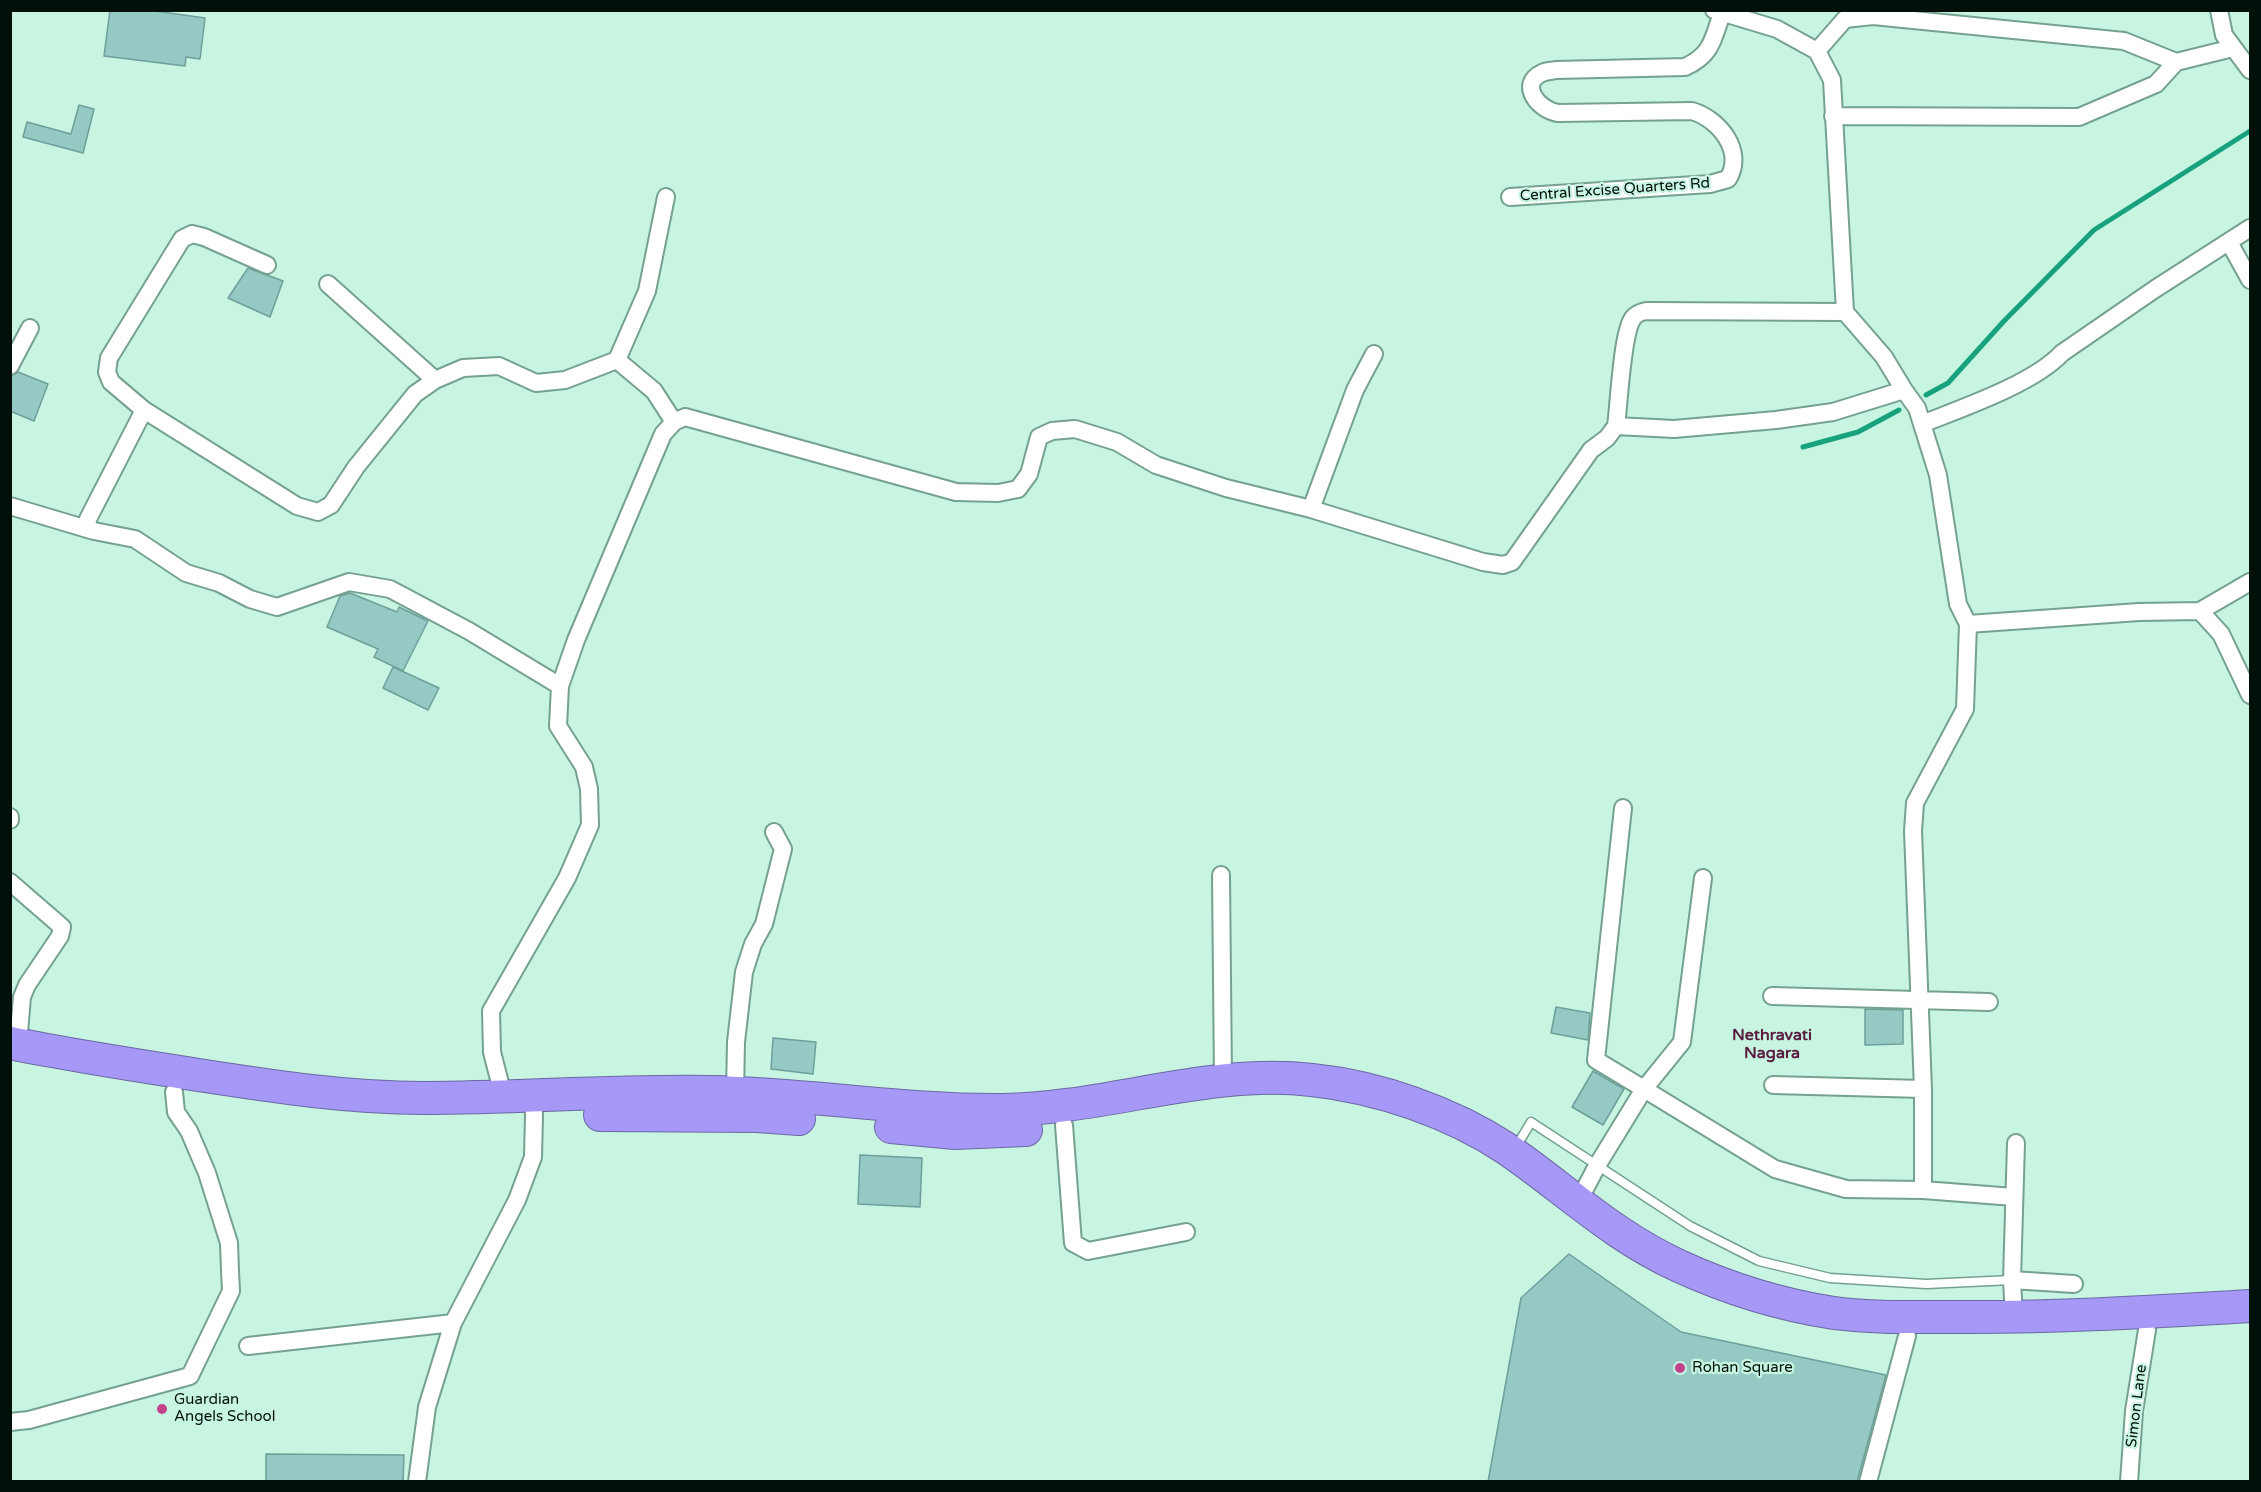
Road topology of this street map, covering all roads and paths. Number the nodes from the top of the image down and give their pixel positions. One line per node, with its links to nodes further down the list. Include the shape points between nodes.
1 (2219, 10): 3 (street, via 2224,35)
2 (1718, 12): 4 (street, via 1776,29); 9 (street, Central Excise Quarters Rd, via 1710,45 1701,59 1685,67 1556,70 1537,77 1532,92 1549,112 1700,113 1727,137 1734,165 1728,179 1710,184)
3 (2234, 48): 5 (street); 6 (street)
4 (1817, 51): 5 (street, via 1845,19 1873,15 2124,41); 7 (street, via 1832,80)
5 (2176, 62): 7 (street, via 2156,84 2079,117)
6 (2250, 70)
7 (1833, 116): 15 (street)
8 (666, 197): 18 (street, via 647,291)
9 (1510, 197)
10 (2250, 228): 11 (street)
11 (2229, 242): 13 (street); 24 (street, via 2062,353 2050,366 1983,400)
12 (267, 265): 22 (street, via 204,237 192,234 182,239 110,358 107,372 111,382)
13 (2250, 280)
14 (328, 284): 20 (street)
15 (1845, 312): 21 (street, via 1884,357); 25 (street, via 1639,313 1632,319 1627,337)
16 (30, 328): 19 (street)
17 (1374, 354): 27 (street, via 1355,390)
18 (617, 360): 20 (street, via 565,380 536,383 499,366 463,369); 23 (street, via 654,392)
19 (10, 366)
20 (435, 380): 22 (street, via 415,394 331,505 318,512 297,506)
21 (1904, 390): 24 (street, via 1917,408); 25 (street, via 1833,412 1776,420 1674,429)
22 (144, 410): 28 (street, via 88,519)
23 (674, 422): 27 (street, via 685,417 956,492 998,493 1018,489 1029,474 1039,437 1052,431 1075,429 1117,442 1156,465 1226,489); 32 (street, via 663,434)
24 (1922, 424): 31 (street, via 1938,475 1958,604)
25 (1616, 426): 27 (street, via 1591,450 1512,561 1503,566)
26 (10, 506): 28 (street)
27 (1311, 509)
28 (87, 529): 32 (street, via 135,538 186,573 278,607 349,582 390,589)
29 (2250, 582): 30 (street)
30 (2200, 611): 31 (street); 33 (street, via 2221,634)
31 (1968, 624): 40 (street, via 1965,709 1915,803)
32 (560, 686): 49 (street, via 558,726 584,767 590,825 567,878 491,1011 492,1052)
33 (2250, 695)
34 (1623, 808): 45 (street, via 1596,1060)
35 (774, 832): 48 (street, via 783,849 764,924 744,972)
36 (1221, 875): 43 (street)
37 (1703, 878): 45 (street, via 1682,1042)
38 (10, 882): 42 (street, via 62,927 22,997)
39 (1772, 996): 40 (street)
40 (1921, 1001): 41 (street); 46 (street)
41 (1989, 1002)
42 (13, 1051): 47 (highway); 49 (highway, via 340,1094)
43 (1222, 1080): 48 (highway, via 1009,1110 928,1109); 52 (highway, via 1275,1076 1361,1086 1415,1104 1488,1137)
44 (1773, 1085): 46 (street)
45 (1644, 1089): 53 (street); 54 (street, via 1775,1168 1846,1189)
46 (1923, 1089): 54 (street)
47 (174, 1092): 49 (highway, via 348,1115 447,1117); 67 (street, via 176,1112 207,1173 229,1243 231,1291 219,1318 190,1376)
48 (735, 1093): 49 (highway)
49 (523, 1102): 50 (highway, via 623,1114 757,1116 955,1133); 62 (street, via 533,1157 517,1200)
50 (1064, 1125): 57 (street, via 1073,1243 1088,1251); 65 (highway, via 1274,1096 1356,1105 1408,1122 1479,1154 1613,1251 1666,1282 1720,1304 1785,1322 1833,1332)
51 (2016, 1143): 55 (street)
52 (1512, 1153): 53 (lane, via 1531,1122); 56 (highway)
53 (1598, 1164): 56 (street); 58 (lane, via 1690,1226 1759,1260 1830,1278 1926,1284)
54 (1923, 1190): 55 (street)
55 (2014, 1197): 58 (street)
56 (1577, 1204): 61 (highway, via 1675,1264 1727,1286 1790,1304 1836,1313)
57 (1185, 1232)
58 (2012, 1280): 59 (street); 61 (street)
59 (2074, 1284)
60 (2250, 1306): 61 (highway)
61 (2014, 1318)
62 (453, 1323): 66 (street); 68 (street, via 427,1407)
63 (2250, 1324): 64 (highway)
64 (2148, 1330): 65 (highway, via 2014,1337); 70 (street, Simon Lane, via 2134,1411)
65 (1907, 1336): 69 (street)
66 (248, 1346)
67 (10, 1422)
68 (417, 1482)
69 (1868, 1482)
70 (2129, 1482)

